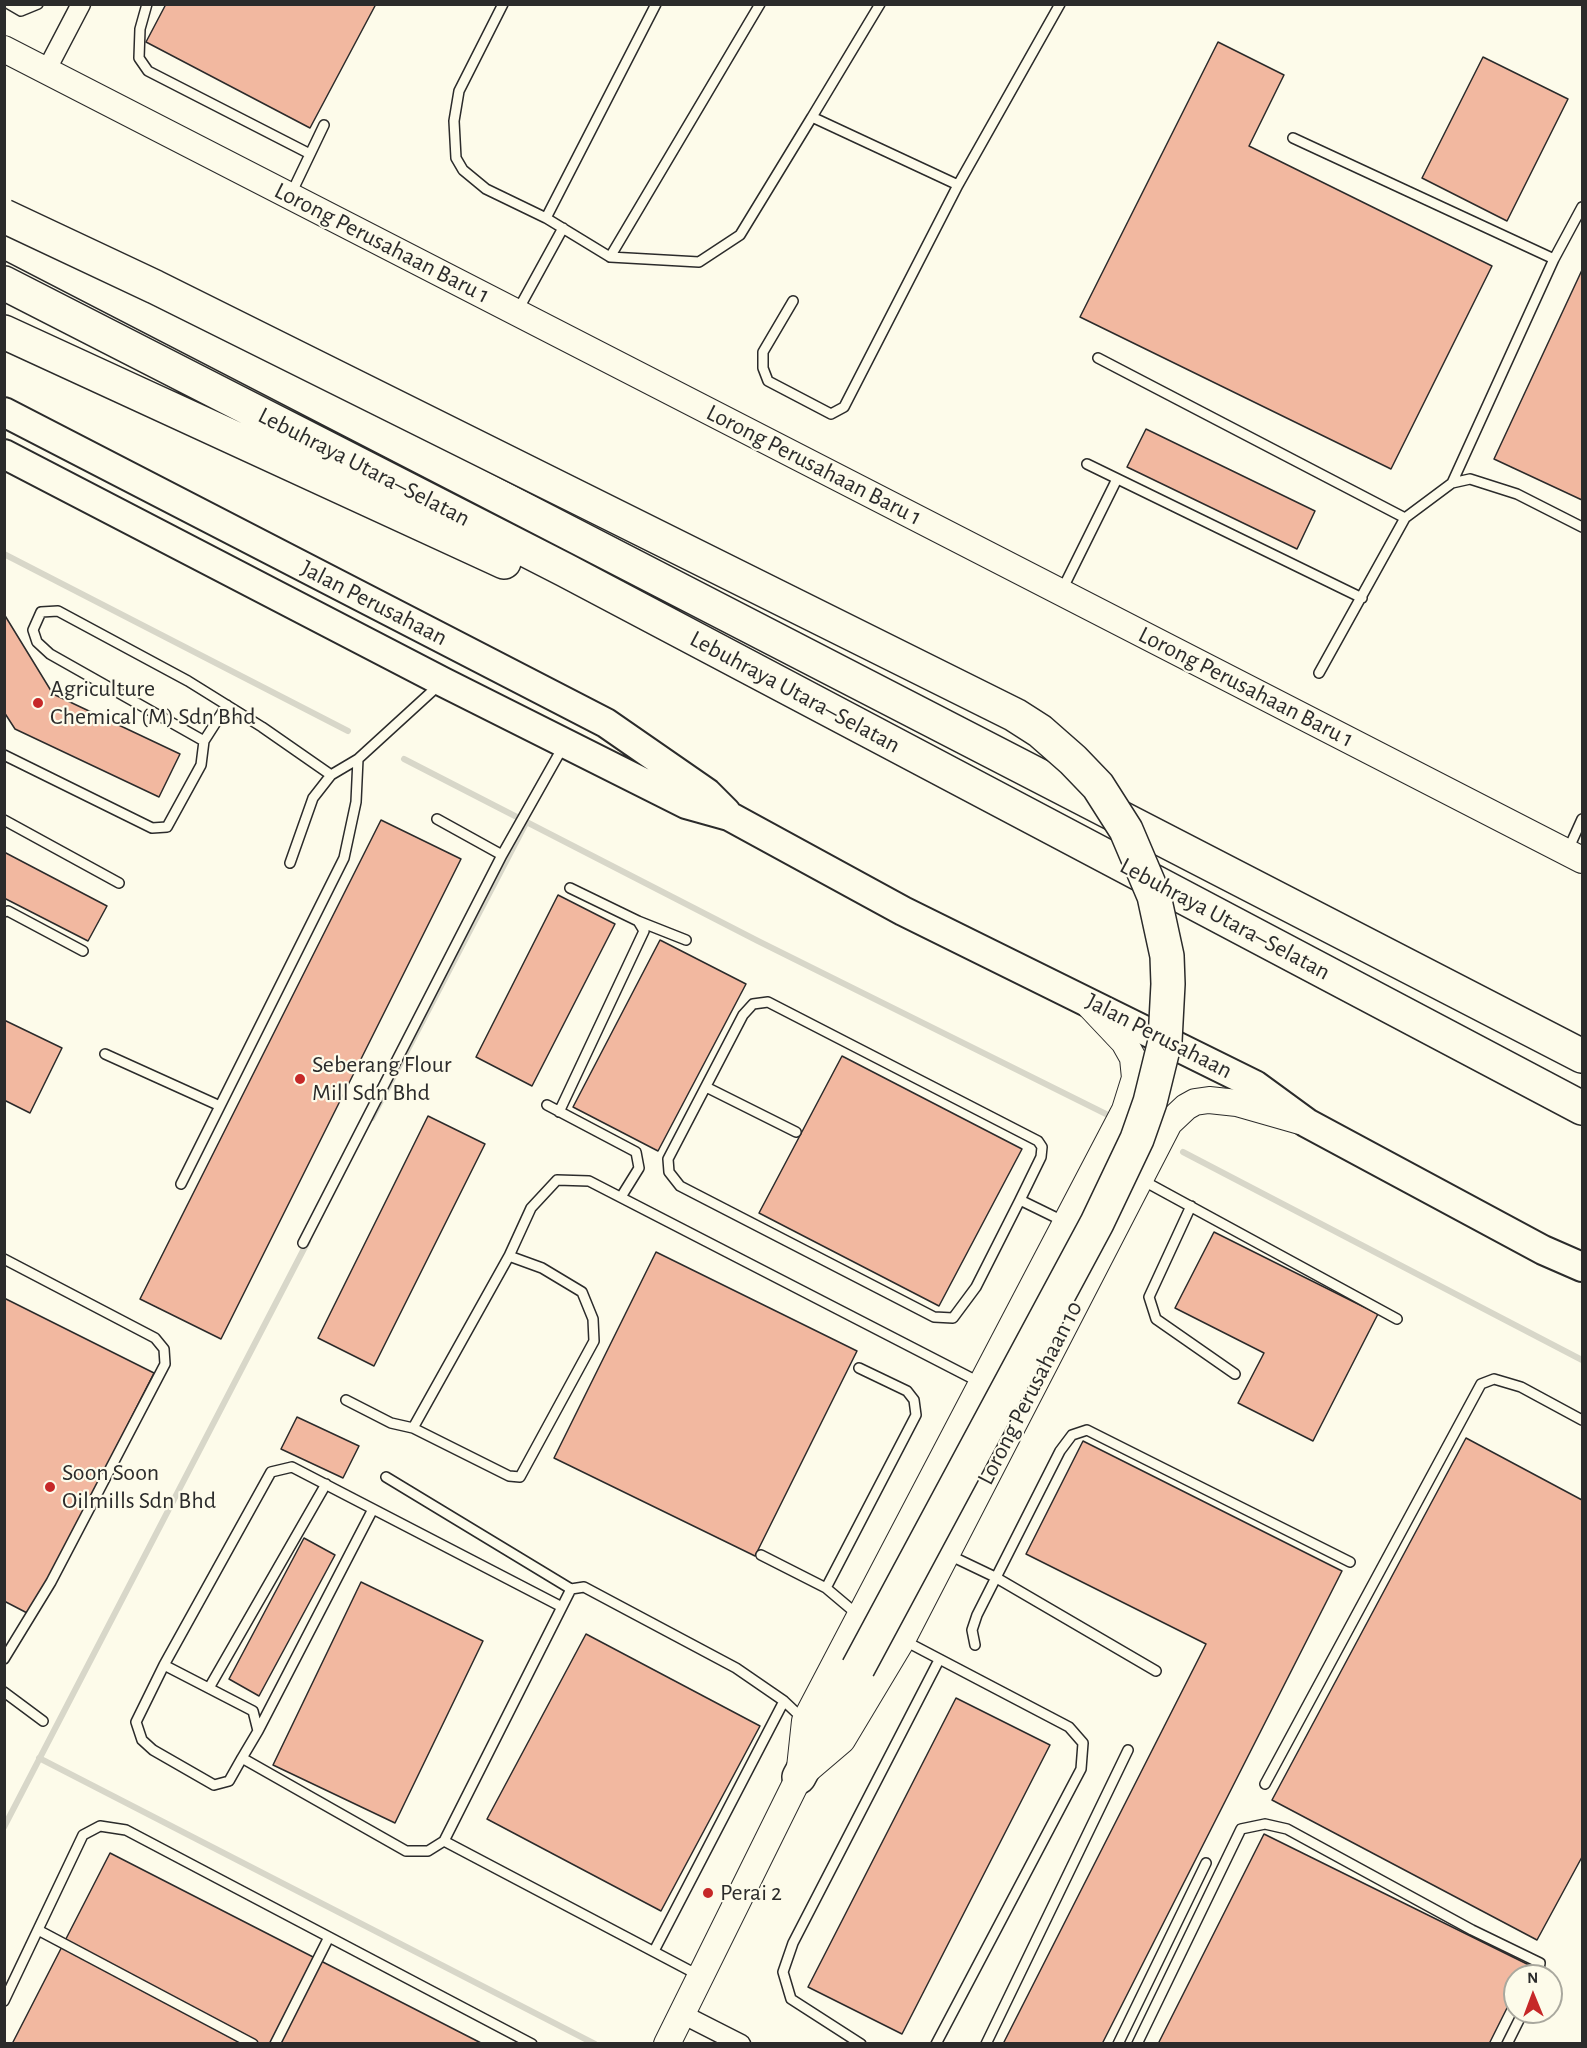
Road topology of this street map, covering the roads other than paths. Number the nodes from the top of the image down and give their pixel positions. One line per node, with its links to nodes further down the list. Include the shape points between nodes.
1 (9, 4): 2 (lane, via 21,12)
2 (38, 4)
3 (81, 4): 11 (street)
4 (147, 4): 15 (lane, via 140,29 139,58 148,71)
5 (503, 4): 20 (lane, via 459,91 454,121 456,158 463,170 486,189)
6 (656, 4): 20 (lane)
7 (760, 4): 23 (lane)
8 (880, 4): 12 (lane)
9 (1060, 4): 16 (lane)
10 (4, 49): 11 (street, Lorong Perusahaan Baru 1)
11 (46, 71): 17 (street, Lorong Perusahaan Baru 1)
12 (812, 117): 16 (lane); 23 (lane, via 740,235 699,262)
13 (324, 125): 15 (lane)
14 (1293, 138): 24 (lane)
15 (310, 154): 17 (lane)
16 (958, 185): 26 (lane, via 844,407 831,414 768,381 763,368 763,352)
17 (290, 196): 27 (street, Lorong Perusahaan Baru 1)
18 (1582, 207): 24 (lane)
19 (4, 216): 117 (highway, bridge, via 155,287 1015,715 1040,730 1073,760 1098,786 1126,830 1154,896 1167,956 1165,1041 1150,1102 1097,1223)
20 (546, 218): 21 (lane)
21 (563, 228): 23 (lane); 27 (lane)
22 (4, 241): 65 (highway, Lebuhraya Utara–Selatan)
23 (610, 257)
24 (1554, 258): 34 (lane)
25 (4, 283): 37 (highway, Lebuhraya Utara–Selatan)
26 (793, 301)
27 (517, 313): 38 (street, Lorong Perusahaan Baru 1)
28 (4, 332): 37 (highway, via 508,564)
29 (1098, 358): 35 (lane)
30 (4, 412): 40 (main road, Jalan Perusahaan)
31 (4, 454): 41 (main road, Jalan Perusahaan)
32 (1087, 464): 33 (lane)
33 (1118, 479): 38 (lane); 39 (lane)
34 (1452, 483): 35 (lane); 36 (lane, via 1470,479 1517,494)
35 (1405, 518): 39 (lane)
36 (1582, 527)
37 (565, 570): 69 (highway, Lebuhraya Utara–Selatan)
38 (1061, 592): 55 (street, Lorong Perusahaan Baru 1)
39 (1362, 598): 42 (lane)
40 (432, 633): 41 (main road); 50 (main road, Jalan Perusahaan, via 616,729 707,794)
41 (415, 666): 43 (main road, Jalan Perusahaan)
42 (1319, 673)
43 (443, 682): 46 (main road, Jalan Perusahaan); 48 (lane)
44 (227, 705): 45 (lane); 45 (lane, via 58,611 41,612 33,630 37,642 50,654); 49 (lane)
45 (204, 741): 47 (lane, via 201,765 167,826 152,828)
46 (566, 743): 50 (main road, Jalan Perusahaan, via 686,804); 54 (lane)
47 (4, 755)
48 (358, 759): 49 (lane); 68 (lane, via 356,802 344,858)
49 (331, 775): 56 (lane, via 313,798)
50 (729, 816): 63 (main road, Jalan Perusahaan, via 903,910)
51 (437, 819): 54 (lane)
52 (1582, 819): 55 (lane)
53 (4, 820): 57 (lane)
54 (502, 855): 79 (lane)
55 (1575, 856)
56 (290, 863)
57 (119, 883)
58 (570, 888): 60 (lane)
59 (4, 912): 62 (lane)
60 (638, 921): 61 (lane); 70 (lane, via 644,931)
61 (686, 940)
62 (83, 951)
63 (1082, 998): 71 (main road, Jalan Perusahaan, via 1256,1085); 78 (street, Lorong Perusahaan 10, via 1124,1042 1133,1058 1135,1078 1125,1110)
64 (105, 1054): 68 (lane)
65 (1582, 1056)
66 (706, 1087): 72 (lane); 76 (lane, via 748,1008 768,1002 1038,1141 1041,1157); 76 (lane, via 668,1159 669,1172 680,1186 934,1317 953,1318 976,1287)
67 (547, 1105): 70 (lane)
68 (220, 1106): 74 (lane)
69 (1582, 1108)
70 (559, 1112): 75 (lane, via 636,1152 639,1168)
71 (1307, 1123): 73 (street, Lorong Perusahaan 10, via 1237,1103 1195,1102 1169,1123); 80 (main road, Jalan Perusahaan)
72 (796, 1132)
73 (1140, 1179): 77 (lane); 95 (street, Lorong Perusahaan 10)
74 (181, 1184)
75 (621, 1197): 81 (lane, via 589,1181 557,1180 531,1208); 88 (lane)
76 (1020, 1200): 78 (lane)
77 (1191, 1206): 85 (lane); 87 (lane, via 1149,1297 1155,1319)
78 (1067, 1223): 88 (street, Lorong Perusahaan 10)
79 (303, 1243)
80 (1544, 1250): 83 (main road, Jalan Perusahaan); 84 (main road)
81 (509, 1256): 91 (lane); 91 (lane, via 542,1268 582,1292 593,1319 594,1341 520,1477 509,1476)
82 (4, 1259): 105 (lane, via 155,1338 164,1349 165,1364 51,1582)
83 (1582, 1267)
84 (1582, 1280)
85 (1397, 1318)
86 (859, 1368): 99 (lane, via 908,1391 916,1415)
87 (1235, 1374)
88 (981, 1383): 102 (street, Lorong Perusahaan 10)
89 (346, 1400): 91 (lane, via 391,1423)
90 (1582, 1420): 118 (lane, via 1521,1387 1494,1379 1480,1384)
91 (413, 1428)
92 (386, 1477): 100 (lane)
93 (326, 1484): 94 (lane); 107 (lane, via 292,1467 271,1472); 109 (lane)
94 (374, 1509): 101 (lane); 114 (lane)
95 (946, 1554): 98 (lane); 103 (street, Lorong Perusahaan 10)
96 (761, 1555): 99 (lane)
97 (1350, 1562): 98 (lane, via 1087,1430 1072,1435 1060,1451)
98 (995, 1577): 104 (lane, via 972,1630); 108 (lane)
99 (826, 1588): 102 (lane)
100 (571, 1589): 101 (lane); 111 (lane, via 584,1587 736,1668)
101 (562, 1607): 119 (lane)
102 (860, 1616): 112 (street, Lorong Perusahaan 10)
103 (902, 1640): 106 (lane); 117 (street, Lorong Perusahaan 10, via 842,1740)
104 (975, 1645)
105 (4, 1659)
106 (939, 1660): 134 (lane, via 793,1943 783,1972 791,1999); 135 (lane, via 1069,1727 1083,1743 1081,1769)
107 (164, 1665): 109 (lane); 116 (lane, via 136,1722 142,1740 214,1785 229,1781)
108 (1156, 1671)
109 (209, 1688): 114 (lane, via 253,1711)
110 (4, 1692): 113 (lane)
111 (784, 1701): 112 (lane); 123 (lane)
112 (805, 1720): 117 (street, Lorong Perusahaan 10)
113 (43, 1721)
114 (258, 1731): 116 (lane)
115 (1128, 1750): 136 (lane)
116 (242, 1758): 119 (lane, via 406,1851 428,1851)
117 (799, 1777): 125 (street, Lorong Perusahaan 10)
118 (1265, 1784)
119 (444, 1841): 123 (lane)
120 (1206, 1863): 137 (lane)
121 (38, 1930): 122 (lane, via 83,1835 100,1826 126,1830); 126 (lane); 129 (lane)
122 (329, 1937): 130 (lane); 131 (lane)
123 (654, 1950): 125 (lane)
124 (1540, 1964): 138 (lane, via 1287,1829 1265,1824 1241,1829)
125 (700, 1976): 127 (street, Lorong Perusahaan 10)
126 (4, 2001)
127 (682, 2014): 132 (street, Lorong Perusahaan 10); 133 (street)
128 (1517, 2024): 139 (lane)
129 (254, 2043)
130 (275, 2043)
131 (532, 2043)
132 (667, 2043)
133 (741, 2043)
134 (861, 2043)
135 (936, 2043)
136 (986, 2043)
137 (1118, 2043)
138 (1137, 2043)
139 (1507, 2043)

